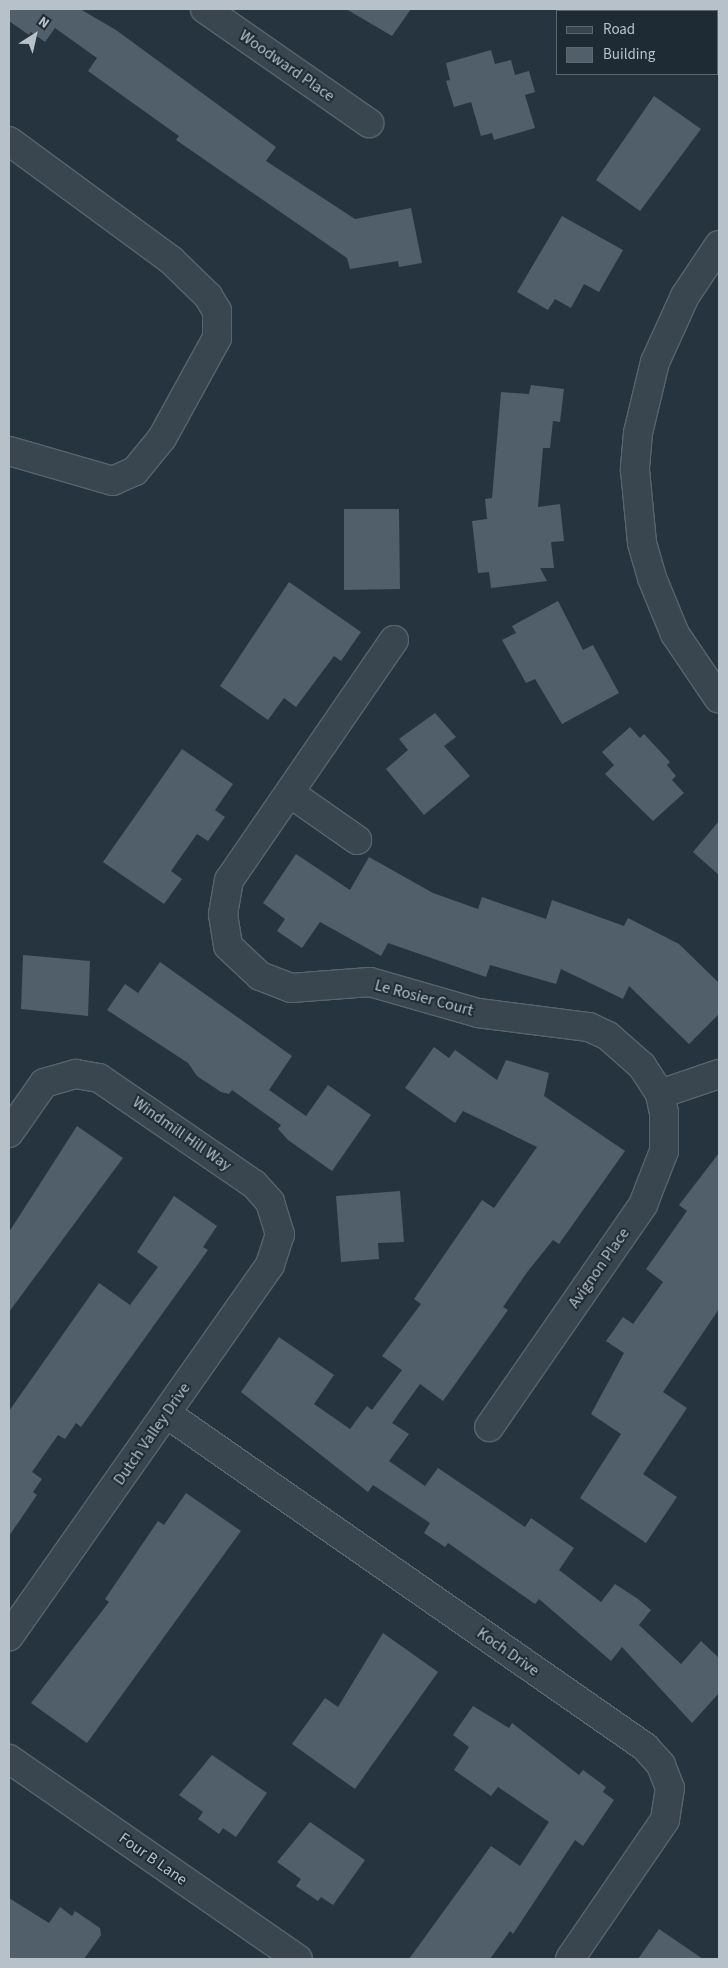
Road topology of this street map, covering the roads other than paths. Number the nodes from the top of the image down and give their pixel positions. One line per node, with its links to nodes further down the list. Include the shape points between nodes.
1 (205, 9): 2 (street, Woodward Place)
2 (369, 123)
3 (9, 141): 5 (street, via 171,260 208,296 216,311 217,338 162,438 135,471 113,481)
4 (719, 245): 7 (street, via 685,296 655,362 640,424 635,470 642,544 652,578 676,634)
5 (9, 451)
6 (394, 640): 8 (street, Le Rosier Court)
7 (719, 699)
8 (290, 793): 9 (street); 11 (street, Le Rosier Court, via 225,890 224,938 240,961 270,981 291,988 370,982 478,1013 589,1027 631,1055)
9 (358, 840)
10 (719, 1074): 11 (street)
11 (660, 1094): 15 (street, Avignon Place, via 664,1151 653,1188)
12 (9, 1133): 13 (street, Windmill Hill Way, via 44,1083 64,1075 88,1075 110,1083 254,1184 270,1202)
13 (280, 1223): 14 (street, Dutch Valley Drive, via 279,1244 270,1265)
14 (167, 1414): 16 (street, Dutch Valley Drive); 19 (street, Koch Drive, via 645,1747 661,1765 670,1788 665,1820)
15 (489, 1427)
16 (9, 1637)
17 (9, 1759): 18 (street, Four B Lane)
18 (298, 1959)
19 (570, 1959)

